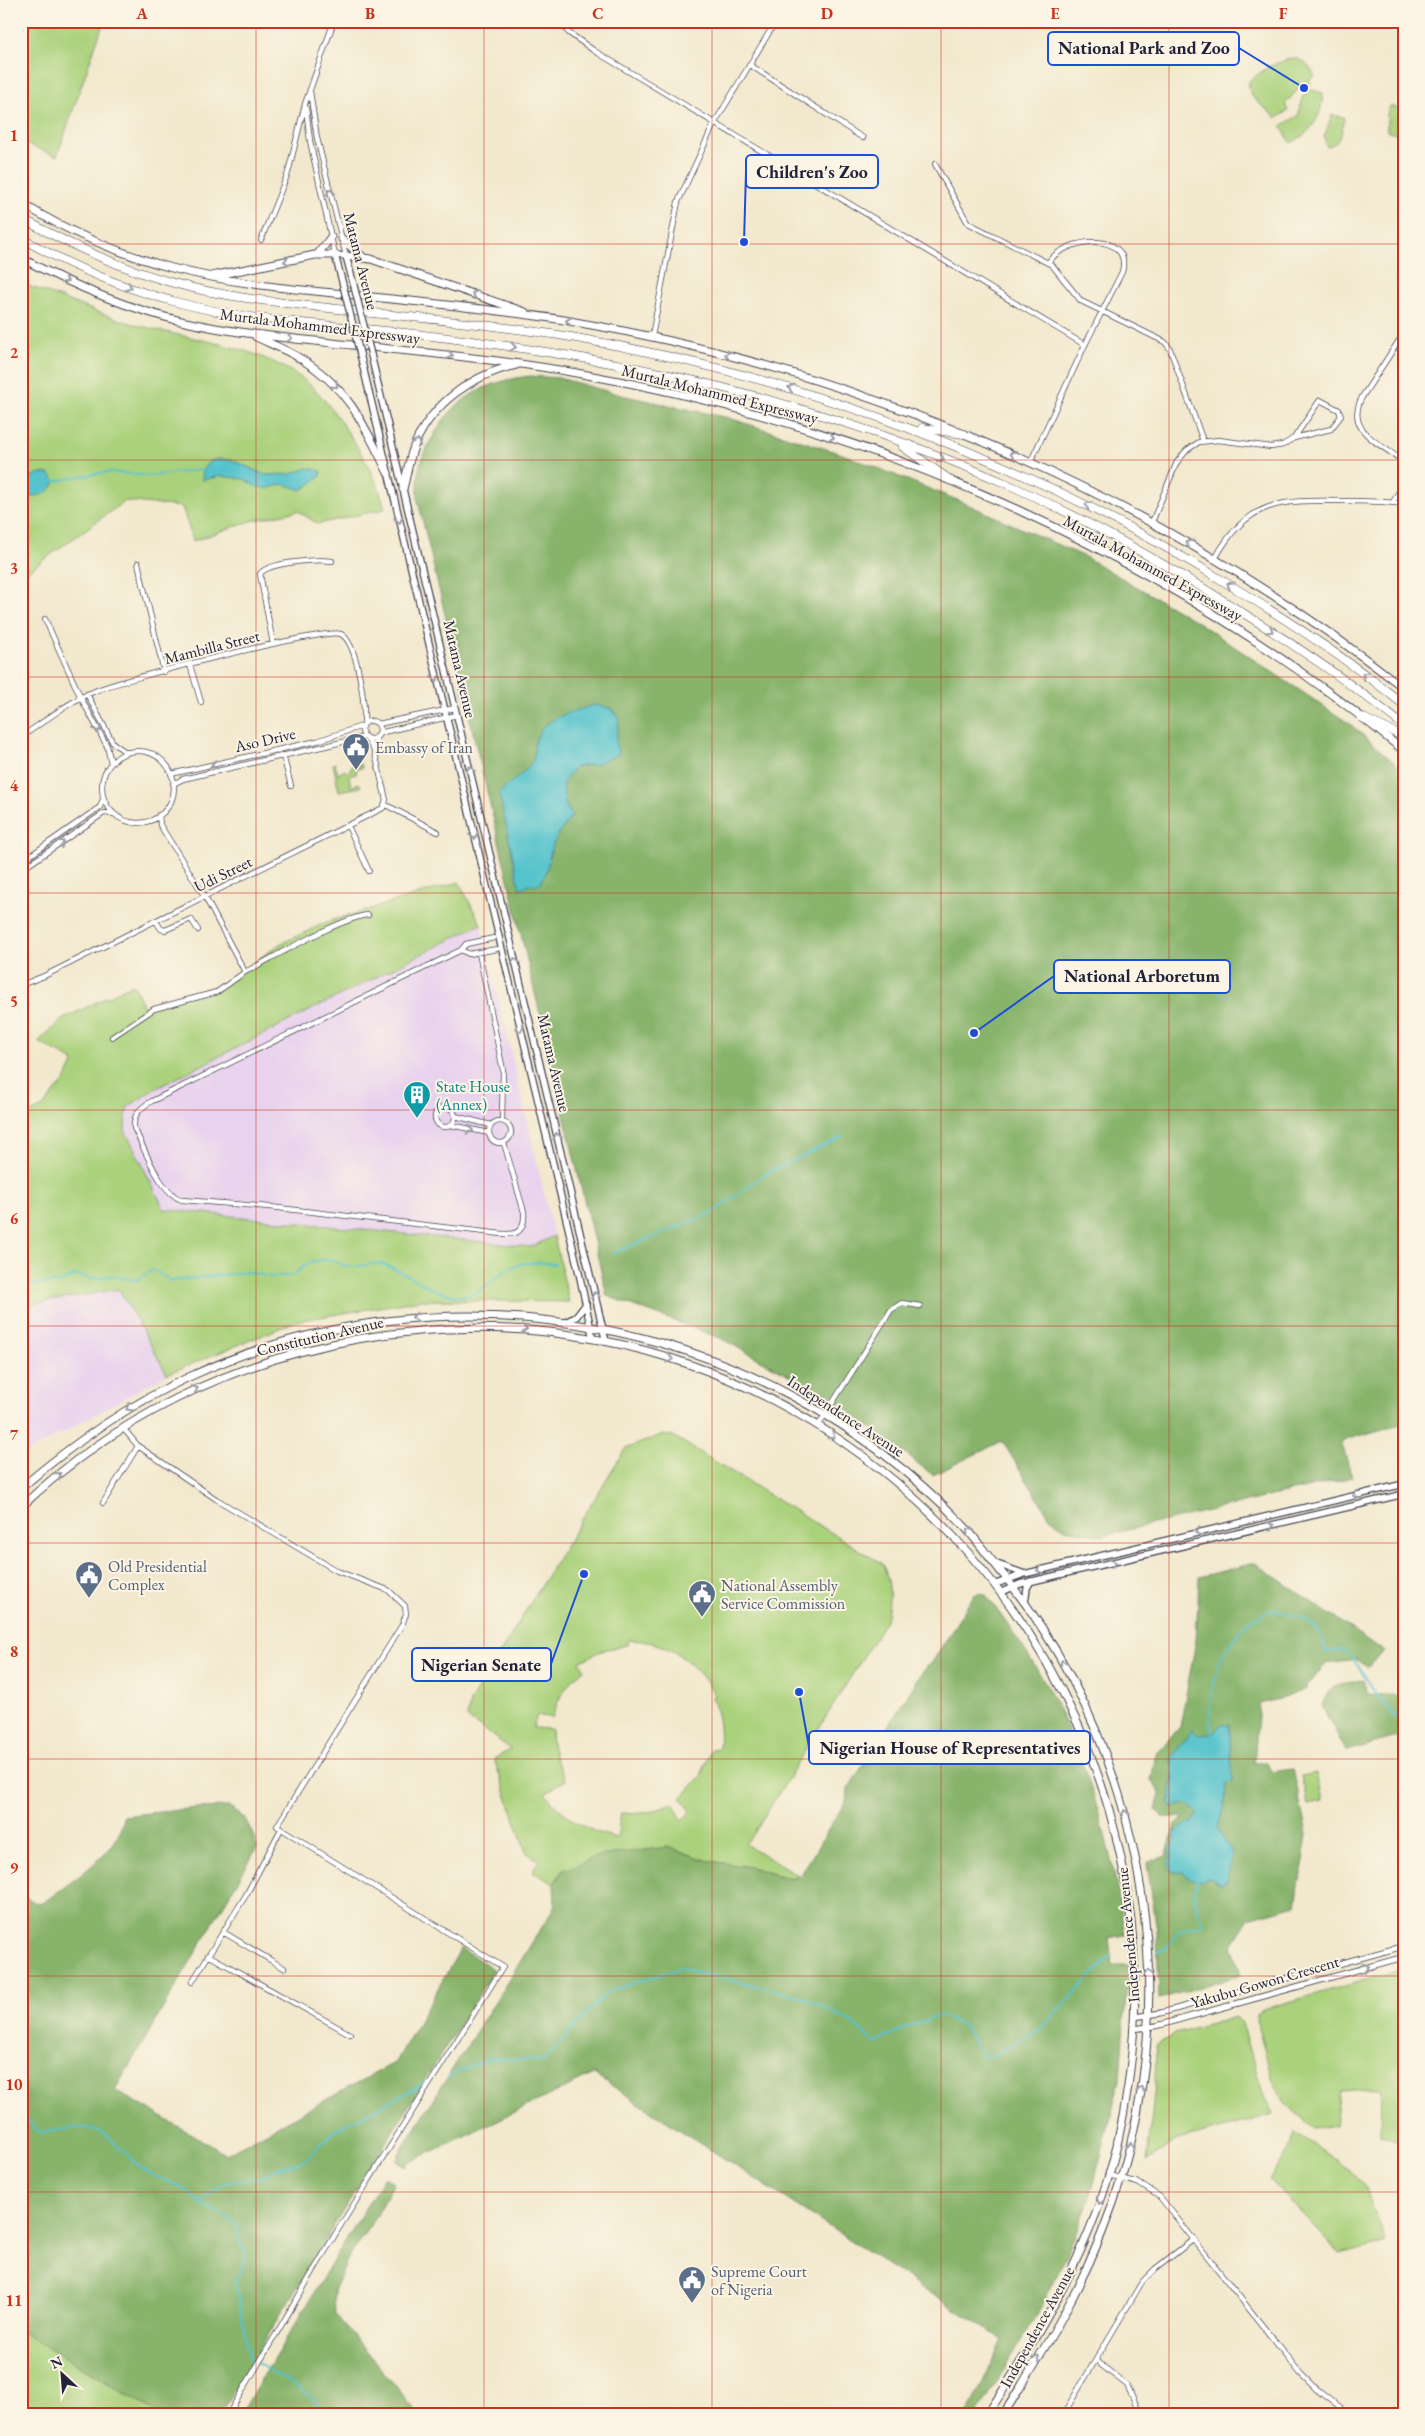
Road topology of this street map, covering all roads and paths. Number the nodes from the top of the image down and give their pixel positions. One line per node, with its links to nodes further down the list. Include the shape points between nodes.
1 (334, 21): 5 (street)
2 (559, 21): 7 (street, via 569,33 593,50)
3 (776, 21): 4 (street)
4 (750, 65): 7 (street); 8 (street)
5 (310, 90): 6 (street); 14 (street, Matama Avenue, one-way to 5, via 317,138)
6 (305, 104): 12 (street, Matama Avenue); 15 (street, via 288,173)
7 (714, 124): 27 (street, via 678,202); 28 (street, via 761,149)
8 (863, 138)
9 (935, 164): 21 (street, via 968,223)
10 (21, 203): 22 (main road, Murtala Mohammed Expressway, via 76,232 125,252 171,268)
11 (21, 218): 30 (highway, Murtala Mohammed Expressway, one-way to 11, via 815,395 725,370 572,338 277,302 192,288 106,260)
12 (331, 237): 16 (main road); 17 (street, Matama Avenue)
13 (21, 238): 33 (highway, Murtala Mohammed Expressway, one-way to 33, via 106,278 180,304 254,317 568,355 760,398)
14 (342, 239): 18 (street, Matama Avenue); 20 (main road)
15 (261, 240)
16 (317, 255): 17 (main road); 22 (main road, one-way to 22)
17 (335, 255): 18 (main road); 37 (main road, Matama Avenue, bridge)
18 (346, 256): 20 (main road); 40 (main road, Matama Avenue, bridge)
19 (21, 258): 25 (main road, Murtala Mohammed Expressway, one-way to 25, via 90,291 150,312 217,329)
20 (364, 258): 24 (main road, one-way to 20)
21 (1048, 263): 23 (street, via 1058,270 1078,298); 23 (street, via 1060,250 1085,242 1101,242 1117,251 1124,265)
22 (210, 276): 24 (main road, Murtala Mohammed Expressway, via 268,286)
23 (1100, 311): 28 (street); 34 (street, via 1162,339 1168,346)
24 (537, 317): 27 (main road, Murtala Mohammed Expressway, one-way to 24)
25 (249, 333): 29 (main road, Murtala Mohammed Expressway, one-way to 29); 37 (main road, one-way to 37, via 301,358 338,387 352,403)
26 (1404, 333): 36 (street, via 1356,407 1355,416 1363,433)
27 (652, 336): 31 (main road, Murtala Mohammed Expressway, one-way to 27, via 813,379)
28 (1085, 345): 35 (street)
29 (519, 365): 38 (main road, Murtala Mohammed Expressway, one-way to 38, via 583,374 744,410 817,432); 40 (main road, one-way to 29, via 414,445 424,425 441,406 476,379)
30 (904, 425): 31 (highway); 57 (highway, Murtala Mohammed Expressway, one-way to 30, via 1278,614 1150,536 1037,480)
31 (964, 434): 35 (main road, Murtala Mohammed Expressway, one-way to 31)
32 (1294, 438): 32 (street, via 1331,430 1341,416 1339,410 1320,400); 34 (street, via 1283,445 1271,447)
33 (893, 440): 38 (highway); 65 (highway, Murtala Mohammed Expressway, one-way to 65, via 1016,488 1146,554 1332,670)
34 (1203, 441): 43 (street, via 1187,450 1177,462)
35 (1031, 461): 43 (main road, Murtala Mohammed Expressway)
36 (1404, 462)
37 (388, 473): 45 (main road, Matama Avenue, one-way to 45)
38 (950, 480): 61 (main road, Murtala Mohammed Expressway, via 1062,532 1152,579 1264,648)
39 (1404, 482): 41 (street)
40 (403, 489): 44 (main road, Matama Avenue)
41 (1393, 502): 42 (street); 46 (street, via 1293,501 1275,504 1260,510 1235,528)
42 (1404, 504)
43 (1152, 522): 46 (main road, Murtala Mohammed Expressway, one-way to 43)
44 (416, 545): 45 (main road); 59 (main road, Matama Avenue)
45 (406, 547): 60 (main road, Matama Avenue, one-way to 60)
46 (1215, 559): 53 (main road, Murtala Mohammed Expressway, via 1327,631)
47 (332, 561): 50 (street, via 315,559 267,568 260,574)
48 (138, 563): 52 (street)
49 (45, 619): 55 (street)
50 (273, 644): 51 (street, Mambilla Street); 58 (street, Mambilla Street, via 323,634 344,635 354,653)
51 (190, 665): 52 (street, Mambilla Street); 56 (street)
52 (164, 672): 54 (street, Mambilla Street, via 109,685)
53 (1404, 688)
54 (87, 694): 55 (street, Mambilla Street); 72 (street, via 113,743)
55 (81, 698): 67 (street, Mambilla Street); 75 (street, one-way to 75, via 107,746)
56 (200, 702)
57 (1404, 705)
58 (365, 710): 62 (street); 64 (street)
59 (456, 712): 60 (street); 98 (main road, Matama Avenue, one-way to 59)
60 (445, 714): 63 (street); 66 (street); 99 (main road, Matama Avenue, one-way to 99)
61 (1361, 717): 68 (highway); 71 (main road, Murtala Mohammed Expressway)
62 (373, 721): 63 (street); 64 (street)
63 (378, 724): 66 (street)
64 (363, 725): 69 (street, via 361,732); 76 (street, Aso Drive, one-way to 76, via 317,741)
65 (1404, 726)
66 (380, 733): 70 (street)
67 (21, 737)
68 (1404, 737)
69 (366, 738): 70 (street); 73 (street); 74 (street, Aso Drive)
70 (376, 738): 73 (street)
71 (1404, 751)
72 (126, 753): 75 (street); 76 (street, via 151,754 163,762)
73 (375, 753): 80 (street)
74 (283, 755): 77 (street, Aso Drive, via 183,779); 78 (street)
75 (111, 763): 79 (street, via 104,776)
76 (171, 774): 77 (street)
77 (174, 784): 82 (street, via 170,802)
78 (291, 786)
79 (104, 797): 81 (street); 85 (street, via 100,808)
80 (386, 804): 83 (street, Udi Street); 84 (street)
81 (114, 814): 82 (street, via 134,822 149,821); 86 (street, one-way to 81, via 104,813)
82 (159, 815): 88 (street, via 160,824)
83 (348, 826): 87 (street); 88 (street, Udi Street)
84 (438, 832)
85 (21, 862)
86 (21, 870)
87 (369, 871)
88 (204, 897): 90 (street, Udi Street); 96 (street)
89 (368, 915): 96 (street, via 330,929)
90 (156, 921): 91 (street, via 165,930 191,919); 97 (street, Udi Street)
91 (198, 930)
92 (494, 938): 94 (street, via 466,944)
93 (497, 949): 95 (street)
94 (461, 950): 95 (street, via 469,954); 106 (street, via 152,1101 136,1113 134,1128 164,1188 182,1200 516,1233 525,1222 524,1212)
95 (478, 953): 102 (street, via 503,1070)
96 (245, 972): 100 (street, via 217,992 154,1009)
97 (21, 985)
98 (526, 1004): 99 (main road); 111 (main road, Matama Avenue, one-way to 98)
99 (515, 1007): 107 (main road, Matama Avenue, one-way to 107)
100 (112, 1037)
101 (455, 1116): 103 (street); 103 (street, via 446,1107 435,1114 439,1126); 104 (street)
102 (502, 1121): 104 (street); 106 (street, via 511,1131 510,1138)
103 (451, 1125): 105 (street, one-way to 105)
104 (491, 1125): 105 (street)
105 (489, 1134): 106 (street, via 494,1142)
106 (504, 1142)
107 (586, 1304): 109 (main road, via 576,1317); 110 (main road, Matama Avenue)
108 (920, 1306): 114 (street, via 902,1303 891,1310)
109 (563, 1323): 110 (main road, Constitution Avenue); 119 (main road, Constitution Avenue, one-way to 119, via 477,1314 443,1315 365,1324 279,1344 222,1363 153,1395 98,1428)
110 (591, 1326): 111 (main road, Constitution Avenue); 112 (main road, Matama Avenue)
111 (603, 1328): 113 (main road, Matama Avenue); 114 (main road, Independence Avenue, via 705,1356 775,1386)
112 (592, 1339): 113 (main road, Constitution Avenue); 116 (main road, Constitution Avenue, one-way to 112, via 162,1405 228,1374 337,1343 408,1331 478,1327 534,1330)
113 (606, 1342): 115 (main road, Independence Avenue, one-way to 115, via 699,1368 768,1398)
114 (824, 1415): 115 (street); 123 (main road, Independence Avenue, one-way to 114, via 960,1522 910,1476)
115 (818, 1426): 127 (main road, Independence Avenue, one-way to 127, via 916,1500 964,1545)
116 (123, 1428): 117 (street); 122 (main road, Constitution Avenue, one-way to 116, via 84,1454)
117 (138, 1446): 121 (street); 131 (street, via 317,1561 388,1590 405,1606 402,1625 277,1826)
118 (1404, 1484): 124 (main road, one-way to 124)
119 (21, 1488)
120 (1404, 1494): 126 (main road, one-way to 120)
121 (103, 1503)
122 (21, 1507)
123 (993, 1562): 124 (main road); 125 (main road, Independence Avenue)
124 (1024, 1574): 125 (main road)
125 (1008, 1578): 127 (main road); 128 (main road, Independence Avenue)
126 (1031, 1581): 128 (main road); 130 (main road, via 1026,1588)
127 (996, 1584): 129 (main road, Independence Avenue)
128 (1014, 1586): 129 (main road); 130 (main road, Independence Avenue)
129 (1002, 1592): 139 (main road, Independence Avenue, via 1050,1666 1079,1726 1102,1786 1121,1858 1128,1903 1134,1954)
130 (1025, 1602): 138 (main road, Independence Avenue, one-way to 130, via 1142,1897 1124,1808 1106,1753 1078,1691)
131 (281, 1829): 132 (street); 147 (street, via 503,1967)
132 (223, 1932): 134 (street); 136 (street)
133 (1404, 1946): 138 (street, Yakubu Gowon Crescent)
134 (208, 1955): 137 (street); 142 (street)
135 (1404, 1957): 140 (street, Yakubu Gowon Crescent, one-way to 135)
136 (284, 1968)
137 (192, 1982)
138 (1149, 2014): 139 (street, Yakubu Gowon Crescent); 140 (main road, Independence Avenue)
139 (1134, 2017): 141 (main road, Independence Avenue)
140 (1148, 2027): 141 (street, Yakubu Gowon Crescent); 144 (main road, Independence Avenue, one-way to 140, via 1136,2123)
141 (1133, 2029): 143 (main road, Independence Avenue, via 1122,2120)
142 (350, 2034)
143 (1109, 2175): 144 (street); 148 (main road, Independence Avenue, one-way to 148, via 1094,2219 1064,2285)
144 (1122, 2179): 145 (street, via 1154,2192); 149 (main road, Independence Avenue, one-way to 144, via 1071,2301)
145 (1194, 2239): 146 (street, via 1142,2282); 152 (street, via 1300,2373)
146 (1096, 2361): 150 (street); 151 (street, via 1126,2385)
147 (228, 2415)
148 (987, 2415)
149 (1003, 2415)
150 (1063, 2415)
151 (1141, 2415)
152 (1349, 2415)

